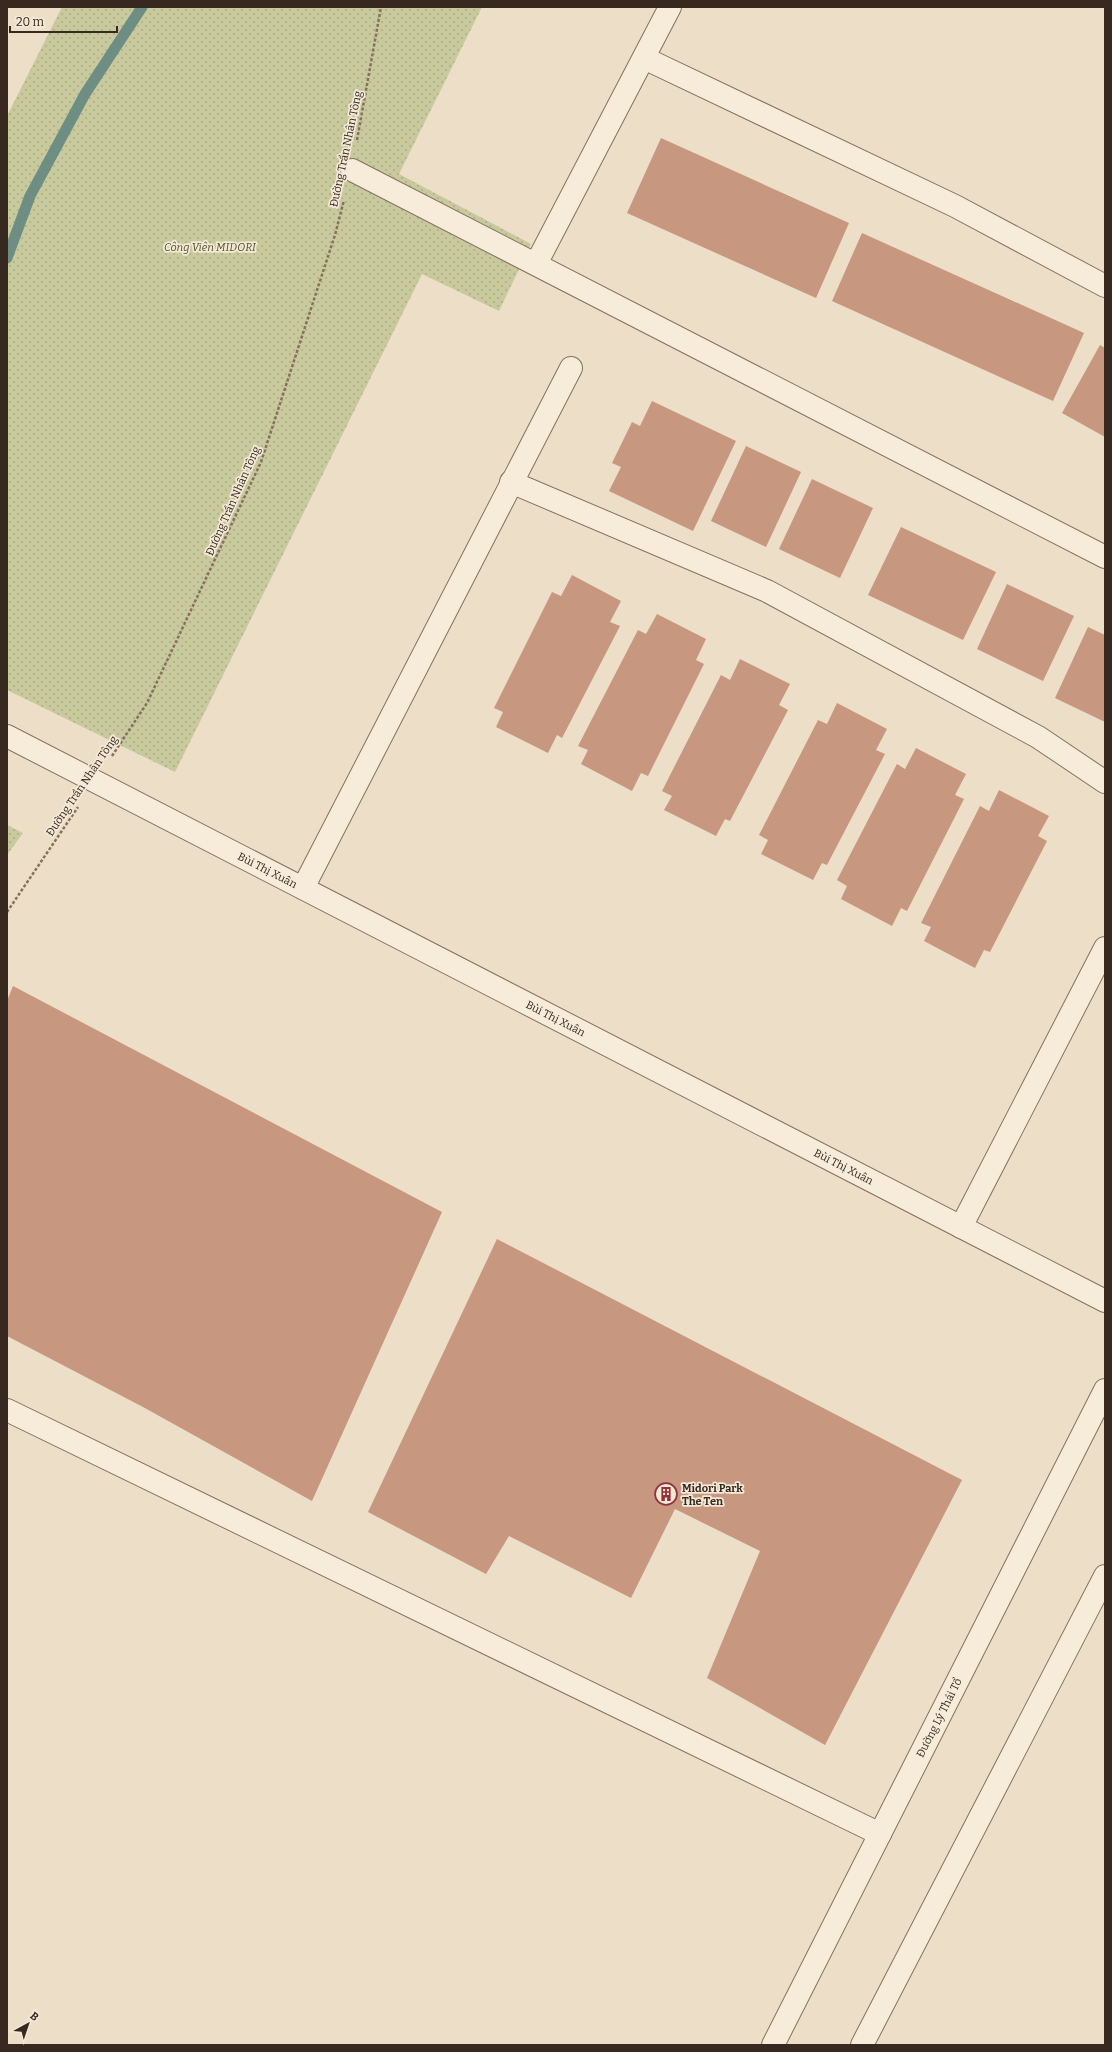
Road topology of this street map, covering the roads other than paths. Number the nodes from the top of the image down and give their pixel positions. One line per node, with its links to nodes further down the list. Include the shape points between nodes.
1 (670, 7): 2 (street)
2 (644, 58): 4 (street); 5 (street, via 955,206)
3 (352, 170): 4 (street)
4 (536, 264): 8 (street)
5 (1105, 286)
6 (570, 368): 7 (street)
7 (511, 482): 10 (street, via 767,591 1038,737); 11 (street)
8 (1105, 557)
9 (7, 736): 11 (street, Bùi Thị Xuân)
10 (1105, 782)
11 (303, 888): 13 (street, Bùi Thị Xuân)
12 (1105, 948): 13 (street)
13 (961, 1227): 14 (street, Bùi Thị Xuân)
14 (1105, 1301)
15 (1105, 1390): 18 (street, Đường Lý Thái Tổ)
16 (7, 1410): 18 (street)
17 (1105, 1576): 20 (street)
18 (880, 1834): 19 (street, Đường Lý Thái Tổ)
19 (772, 2045)
20 (862, 2045)

